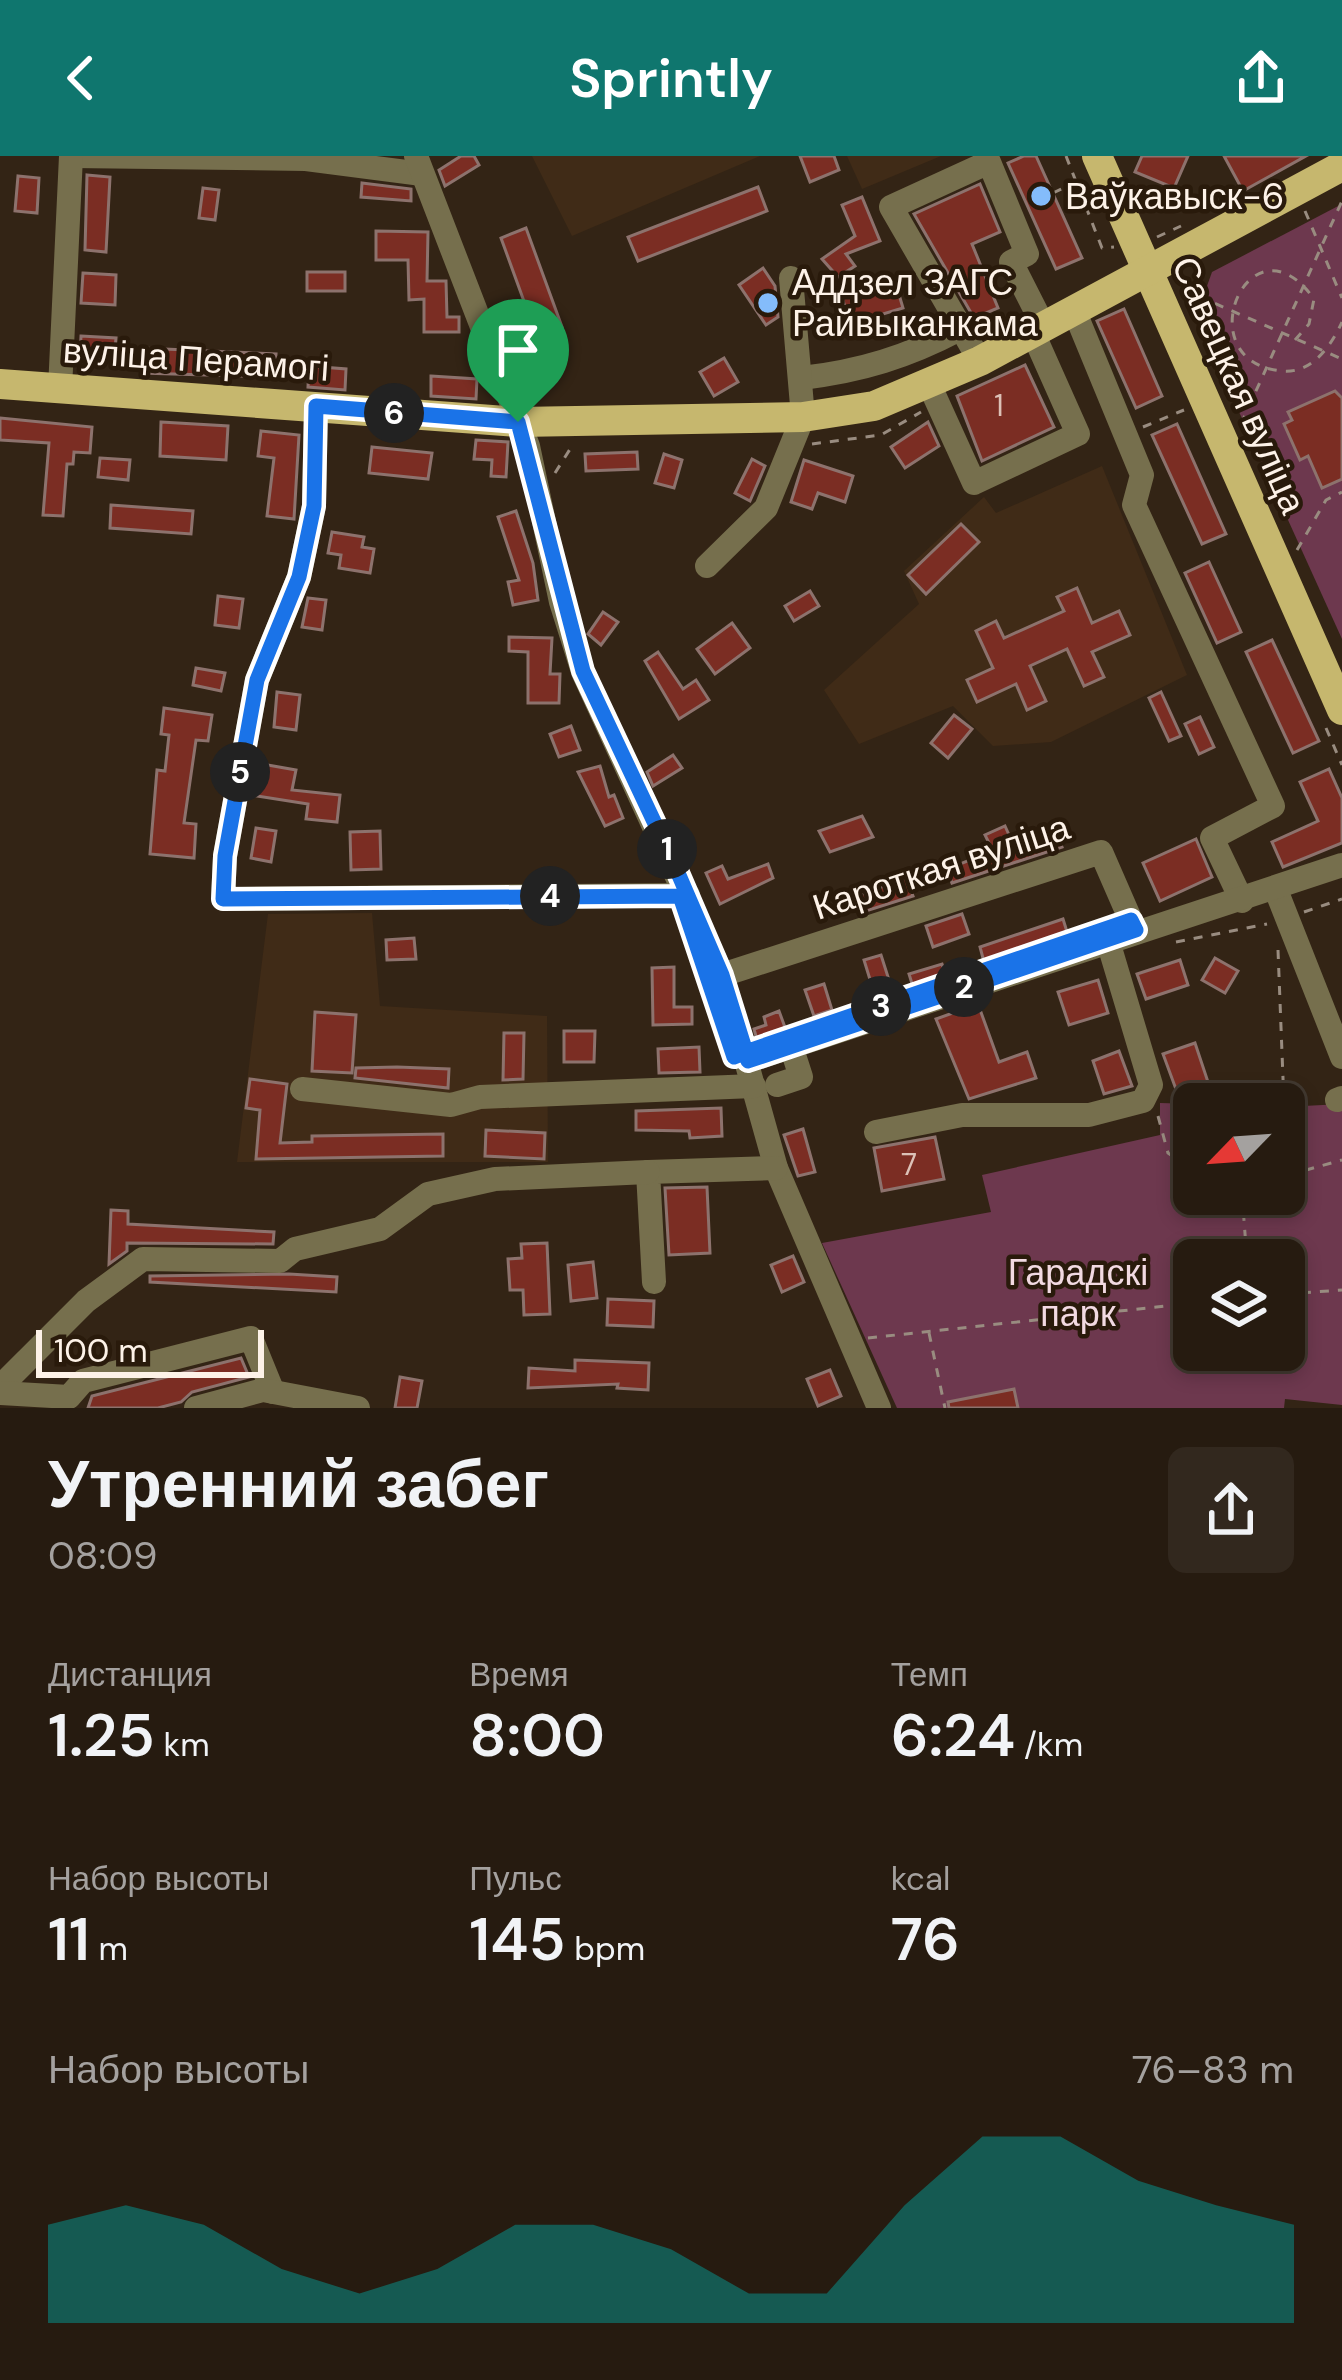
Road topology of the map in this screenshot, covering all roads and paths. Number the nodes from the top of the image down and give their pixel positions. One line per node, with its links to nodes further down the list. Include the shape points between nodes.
1 (72, 156): 4 (street); 32 (street)
2 (1066, 156): 7 (path)
3 (1097, 156): 13 (main road, Савецкая вуліца)
4 (306, 159): 5 (street)
5 (419, 165): 36 (street)
6 (1342, 166): 13 (main road, вуліца Перамогі)
7 (1073, 183): 8 (path); 12 (path, via 1102,248)
8 (1053, 193)
9 (1342, 201): 11 (path)
10 (1306, 212): 11 (path)
11 (1321, 244): 15 (path); 17 (path)
12 (1114, 247)
13 (1145, 270): 19 (main road, вуліца Перамогі); 44 (main road, Савецкая вуліца)
14 (791, 278): 29 (street)
15 (1303, 283): 18 (path, via 1290,272 1265,271 1242,286); 23 (path); 24 (path, via 1314,299)
16 (1175, 285): 18 (path)
17 (1342, 298)
18 (1231, 308): 23 (path); 28 (path, via 1245,358)
19 (1074, 310): 22 (main road, вуліца Перамогі); 38 (street)
20 (1342, 322): 25 (path)
21 (960, 329): 22 (street, via 891,207 988,162 1027,254 1011,262); 27 (street); 29 (street, via 910,356)
22 (1038, 330): 27 (main road, вуліца Перамогі); 31 (street, via 1078,434 974,483)
23 (1280, 332): 24 (path); 28 (path)
24 (1295, 340): 25 (path)
25 (1326, 352): 26 (path); 28 (path, via 1290,372)
26 (1342, 358)
27 (980, 361): 31 (main road, вуліца Перамогі)
28 (1264, 369): 37 (path)
29 (802, 378): 35 (street)
30 (0, 384): 32 (main road, вуліца Перамогі)
31 (929, 384): 35 (main road, вуліца Перамогі, via 874,406)
32 (60, 388): 33 (main road, вуліца Перамогі)
33 (316, 406): 36 (main road, вуліца Перамогі); 47 (street, via 314,506 299,577 257,680 223,899)
34 (1186, 409): 38 (path)
35 (803, 417): 36 (main road, вуліца Перамогі); 43 (street, via 766,508)
36 (518, 422): 47 (street, via 583,671)
37 (1240, 426)
38 (1125, 434): 48 (street, via 1142,475 1133,505 1273,806 1212,838)
39 (581, 440): 40 (path)
40 (552, 480)
41 (1342, 492): 42 (path, via 1326,500)
42 (1296, 552)
43 (707, 566)
44 (1342, 710)
45 (1342, 865): 46 (street)
46 (1276, 890): 48 (street); 54 (street)
47 (688, 895): 52 (street)
48 (1242, 902): 49 (street)
49 (1136, 930): 50 (street); 52 (street, Кароткая вуліца, via 1101,852)
50 (1107, 938): 53 (street); 58 (street)
51 (1278, 945): 57 (path)
52 (722, 975): 55 (street)
53 (791, 1046): 55 (street); 56 (street)
54 (1342, 1057)
55 (748, 1061): 56 (street)
56 (787, 1081): 59 (street, via 451,1105); 63 (street)
57 (1282, 1083)
58 (1151, 1085): 60 (street, via 1143,1101 1090,1115 962,1115); 61 (path)
59 (302, 1089)
60 (876, 1132)
61 (1173, 1156)
62 (1342, 1160): 64 (path)
63 (776, 1168): 65 (street); 76 (street)
64 (1305, 1170)
65 (648, 1172): 66 (street); 72 (street, via 495,1180 428,1194 380,1229 296,1249 280,1261 143,1259 86,1301)
66 (654, 1282)
67 (1341, 1290): 68 (path)
68 (1305, 1293)
69 (1173, 1305): 70 (path)
70 (929, 1331): 71 (path); 77 (path)
71 (861, 1339)
72 (0, 1390): 73 (street, via 69,1397 83,1381 251,1338)
73 (272, 1392): 74 (street); 75 (street)
74 (196, 1408)
75 (358, 1408)
76 (879, 1408)
77 (945, 1408)

